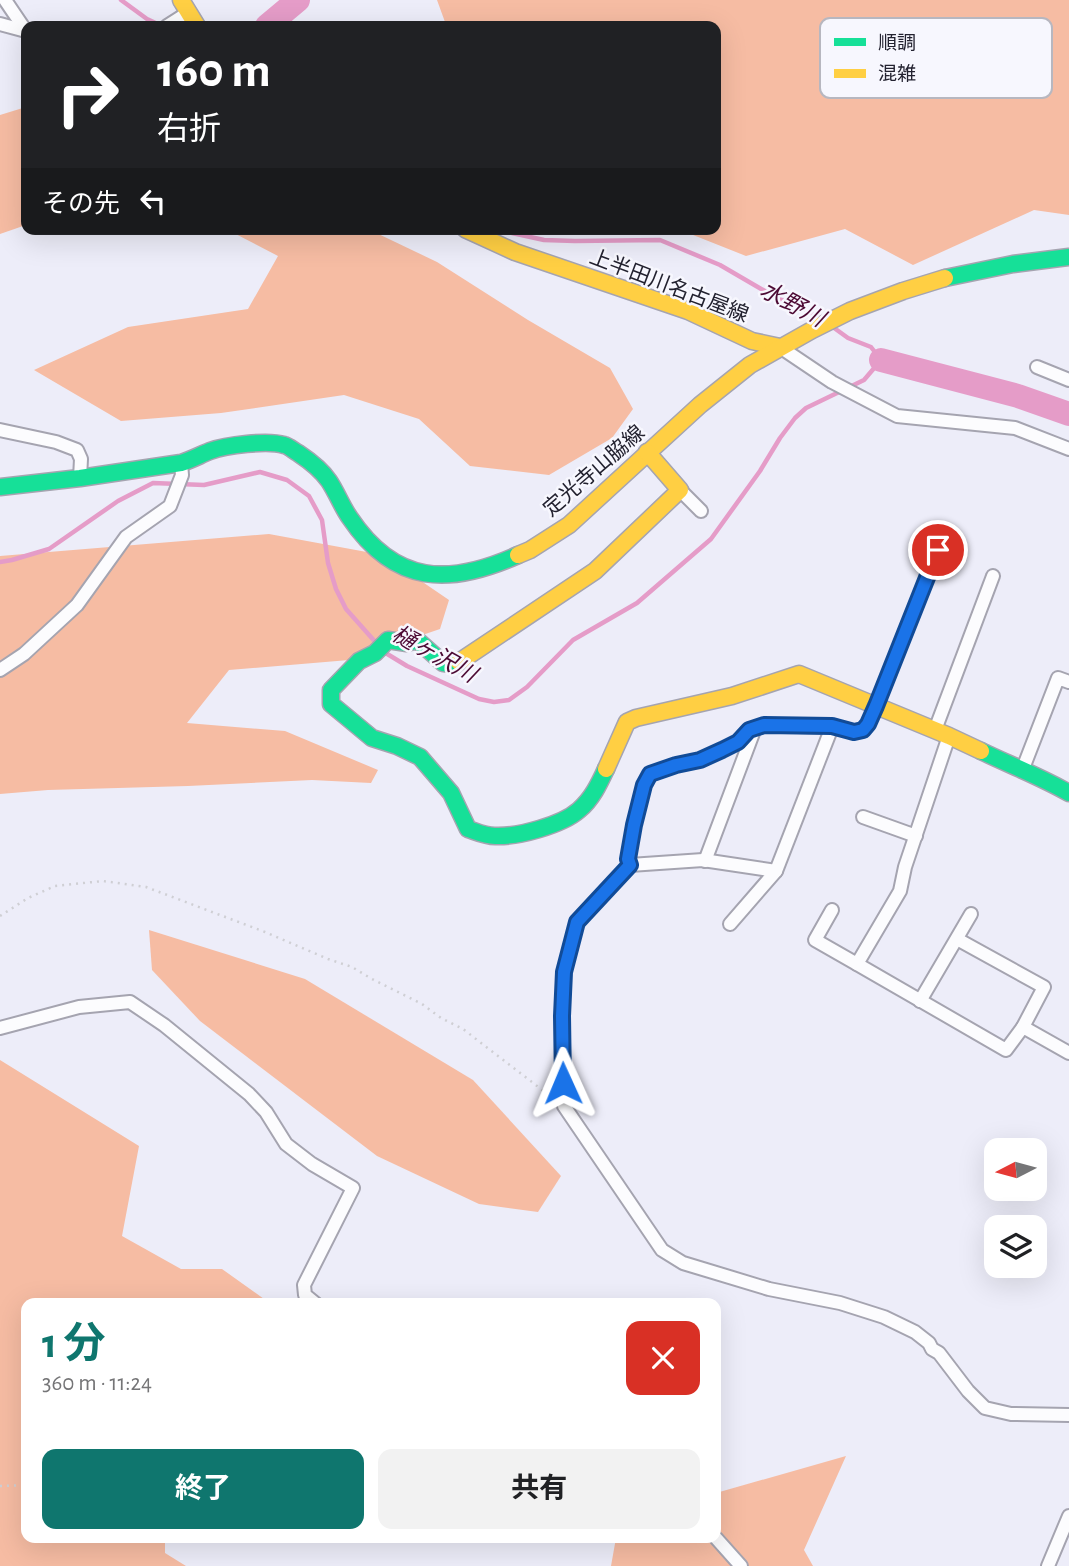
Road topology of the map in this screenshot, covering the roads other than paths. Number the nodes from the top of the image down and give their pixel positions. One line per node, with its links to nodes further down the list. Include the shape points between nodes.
1 (5, 0): 5 (street)
2 (185, 6): 3 (street)
3 (172, 21)
4 (0, 24): 6 (street)
5 (21, 24)
6 (21, 30)
7 (478, 235): 9 (main road, 上半田川名古屋線, via 515,253 688,311 752,341)
8 (1069, 257): 9 (main road, 定光寺山脇線, via 940,279 850,311)
9 (780, 347): 13 (street, via 832,382 897,416 1015,428); 14 (main road, 定光寺山脇線, via 750,365)
10 (1037, 366): 11 (street)
11 (1069, 380)
12 (0, 430): 16 (street, via 77,450)
13 (1069, 449)
14 (647, 452): 15 (main road, 定光寺山脇線, via 569,525 530,550 494,566 443,576 393,563 370,544 328,480 314,464 285,445 254,443 212,450); 18 (main road)
15 (181, 469): 16 (main road, 定光寺山脇線); 22 (street, via 170,506 126,537 77,605)
16 (80, 478): 17 (main road, 定光寺山脇線)
17 (0, 487)
18 (680, 490): 19 (street); 24 (main road, via 595,571 454,665 443,663 417,640 388,640 331,690 331,704 372,738 420,757 451,793 468,829 486,837 531,831 576,813 601,780 627,722 636,718 732,696 799,674)
19 (701, 511)
20 (938, 550): 24 (street)
21 (993, 576): 27 (street)
22 (0, 670)
23 (1069, 682): 28 (street, via 1058,678)
24 (876, 706): 25 (street, via 863,730); 27 (main road)
25 (832, 726): 26 (street); 34 (street)
26 (755, 728): 32 (street); 33 (street, via 738,742 700,760 650,774 634,825)
27 (942, 733): 28 (main road); 31 (street)
28 (1022, 771): 29 (main road)
29 (1069, 793)
30 (863, 817): 31 (street)
31 (916, 836): 39 (street, via 900,891)
32 (705, 861): 33 (street); 34 (street)
33 (630, 865): 45 (street, via 577,922 564,972 564,1106 662,1250 683,1264 769,1289 841,1303 915,1332 985,1408 1012,1414)
34 (776, 871): 37 (street)
35 (832, 910): 39 (street, via 816,940)
36 (971, 915): 38 (street)
37 (730, 924)
38 (957, 939): 40 (street); 41 (street, via 1044,987)
39 (857, 964): 40 (street)
40 (920, 1000): 41 (street, via 1006,1050)
41 (1023, 1027): 43 (street)
42 (0, 1028): 44 (street, via 79,1007 130,1002 249,1094 286,1144 353,1188 304,1285)
43 (1069, 1053)
44 (309, 1298)
45 (1069, 1415)
46 (1069, 1516): 49 (street)
47 (720, 1543): 48 (street)
48 (741, 1566)
49 (1048, 1566)

